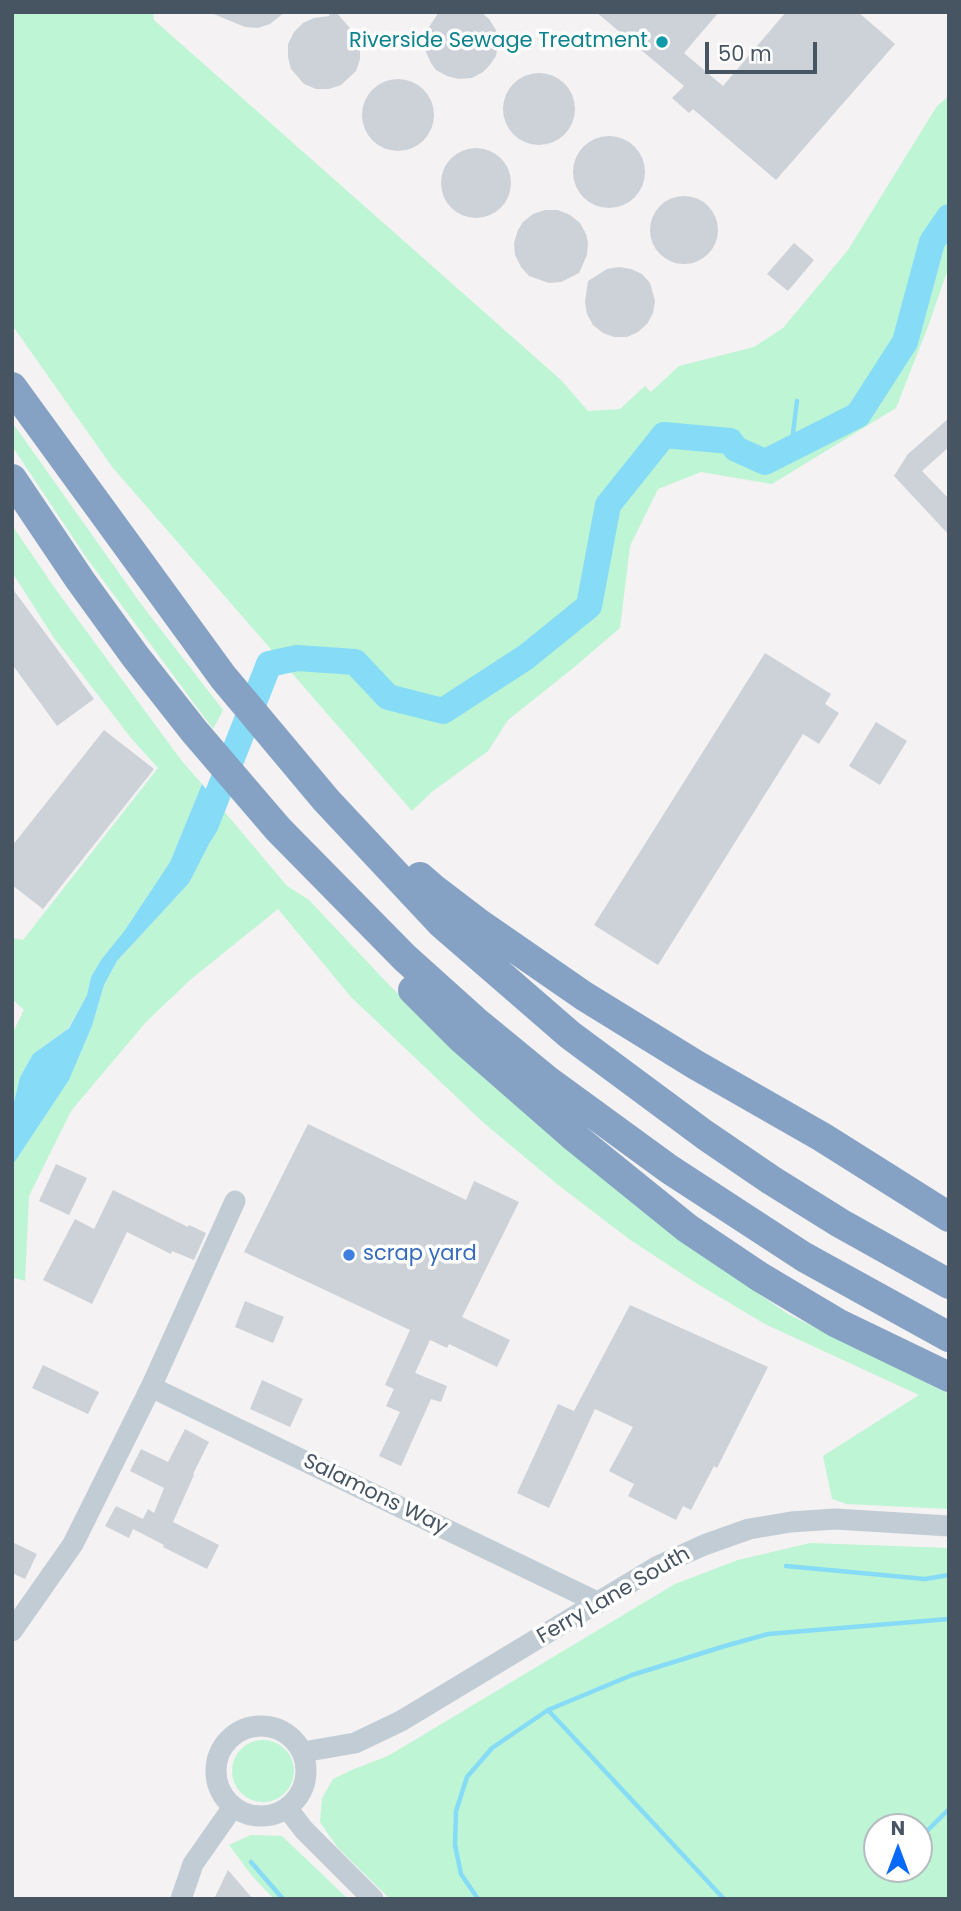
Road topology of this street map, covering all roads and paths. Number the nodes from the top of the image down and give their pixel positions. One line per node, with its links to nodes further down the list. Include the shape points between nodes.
1 (12, 387): 3 (highway, via 223,677)
2 (12, 479): 4 (highway, via 127,645)
3 (326, 800): 6 (highway, via 364,822 445,898 583,996); 7 (highway, via 442,924 570,1035 771,1180)
4 (271, 821): 8 (highway, via 405,958 547,1080 669,1169 804,1257); 9 (highway, via 297,874 461,1038 572,1135 687,1228 760,1277 837,1323)
5 (235, 1201): 10 (street)
6 (949, 1217)
7 (949, 1284)
8 (949, 1337)
9 (949, 1377)
10 (151, 1387): 12 (street, Salamons Way); 13 (street, via 73,1544)
11 (949, 1526): 12 (street, Ferry Lane South, via 835,1519 749,1529 658,1566)
12 (599, 1603): 14 (street, Ferry Lane South, via 401,1721 355,1743)
13 (12, 1631)
14 (303, 1752): 15 (street, via 282,1731 268,1726 253,1726 227,1740 215,1768 216,1783); 16 (street, via 305,1783)
15 (233, 1807): 16 (street, via 260,1817); 17 (street, via 193,1864)
16 (287, 1808): 18 (street)
17 (181, 1899)
18 (373, 1899)

